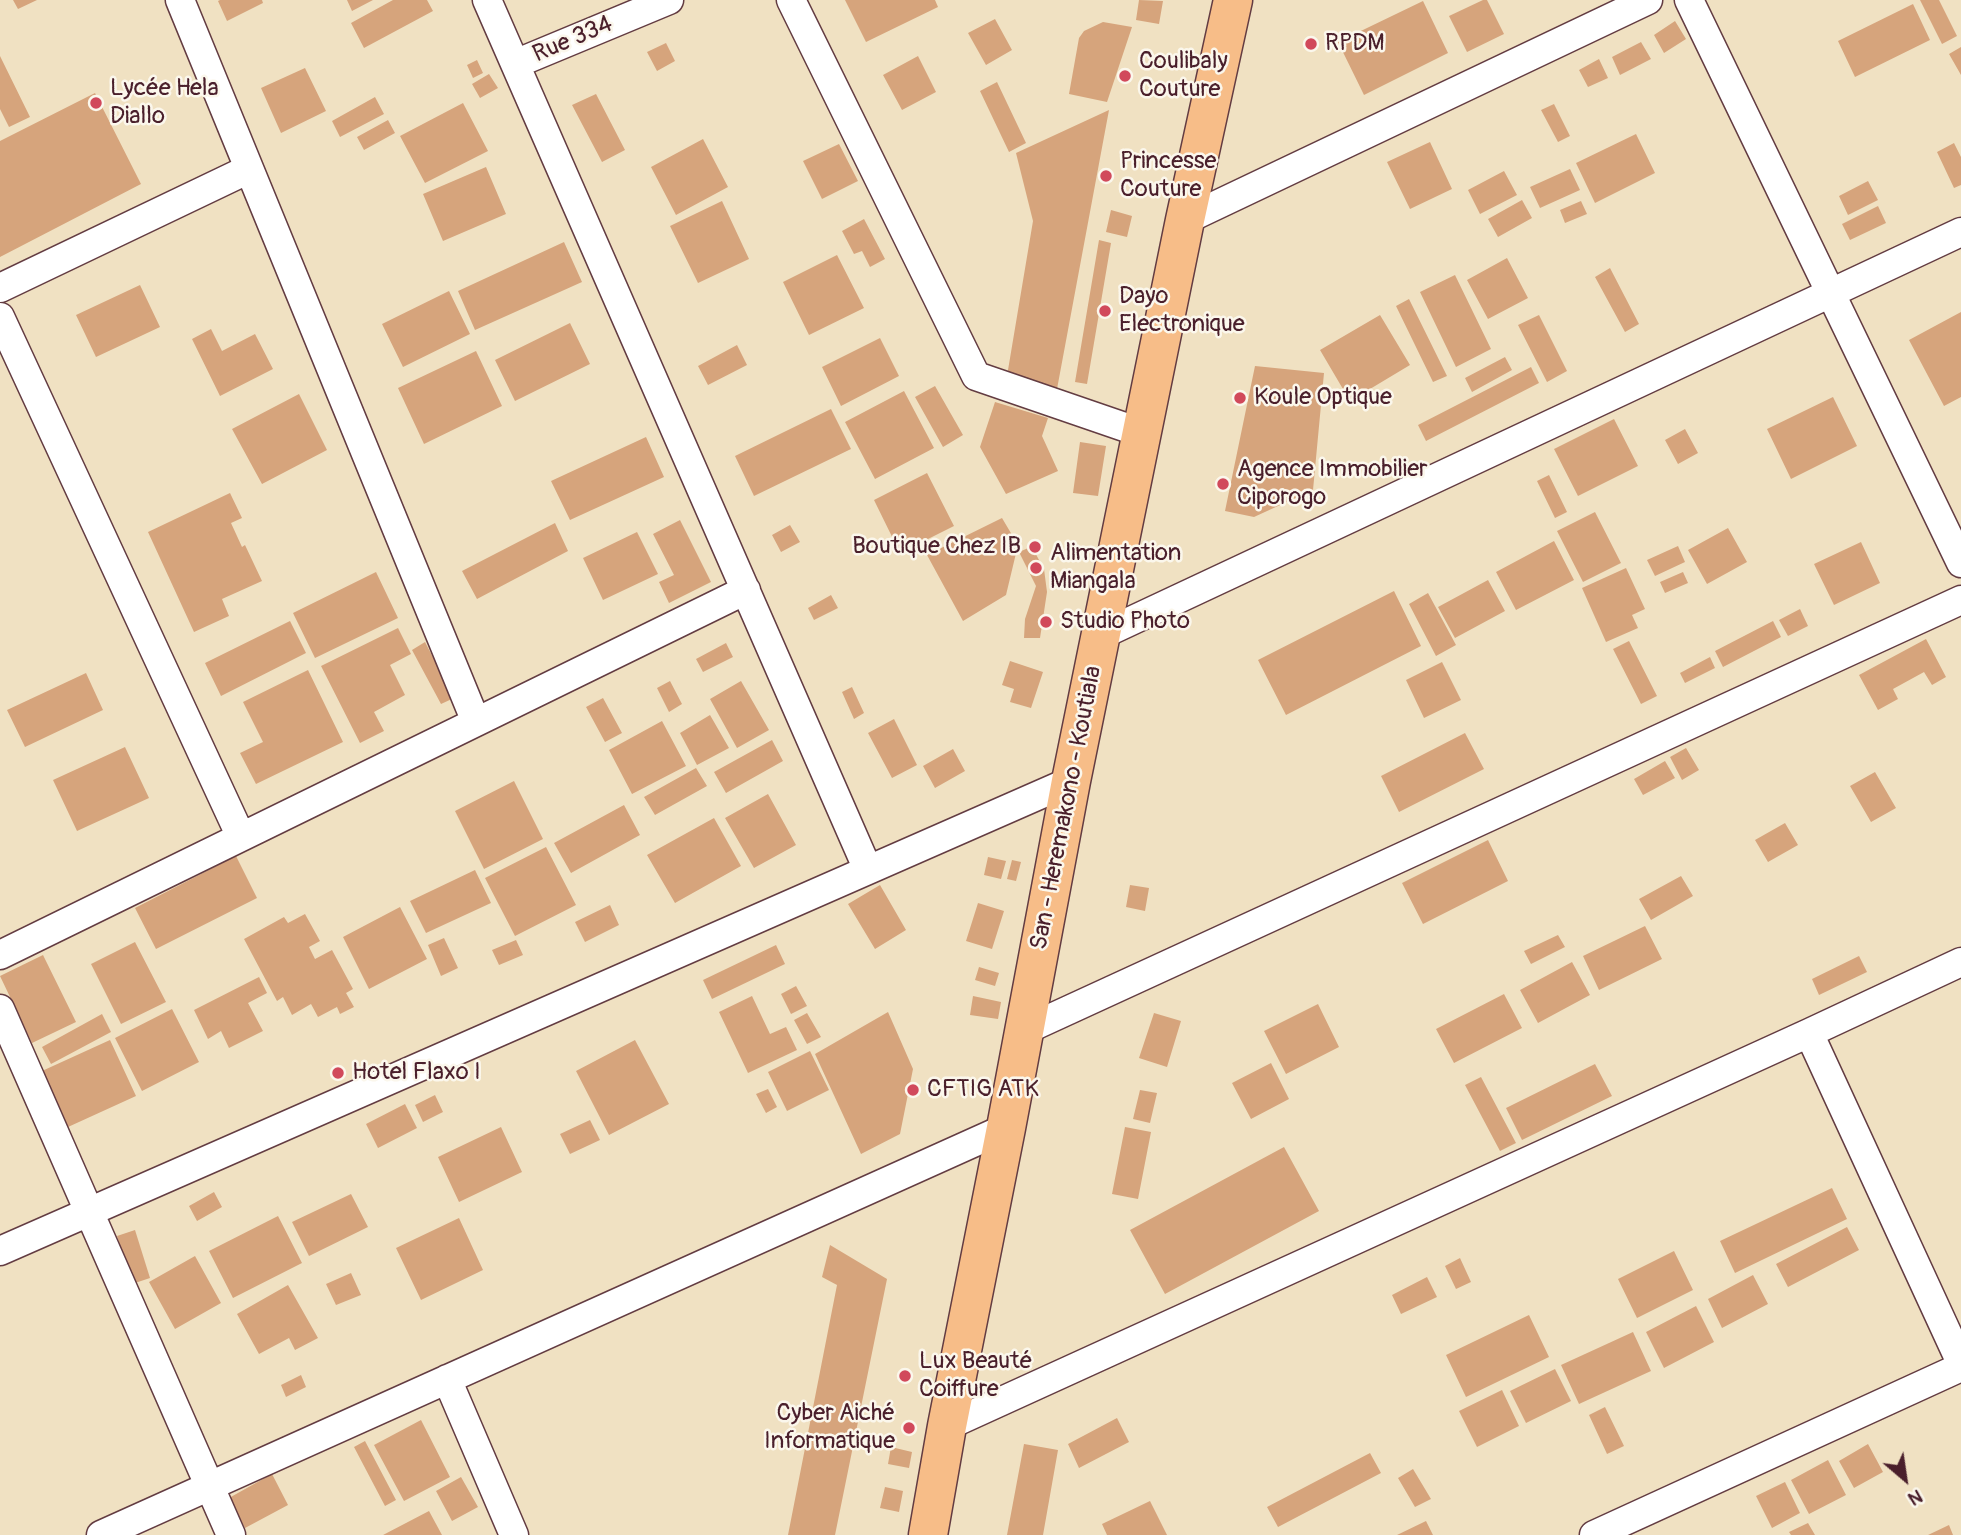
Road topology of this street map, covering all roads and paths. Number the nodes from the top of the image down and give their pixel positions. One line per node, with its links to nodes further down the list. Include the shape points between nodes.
1 (180, 0): 9 (street)
2 (487, 0): 8 (street)
3 (668, 0): 8 (street, Rue 334)
4 (790, 0): 15 (street, via 976,376)
5 (1233, 0): 10 (main road, San - Heremakono - Koutiala)
6 (1648, 0): 10 (street)
7 (1689, 0): 13 (street)
8 (515, 64): 17 (street)
9 (249, 169): 12 (street); 20 (street)
10 (1185, 220): 15 (main road, San - Heremakono - Koutiala)
11 (1961, 232): 13 (street)
12 (0, 288)
13 (1831, 293): 16 (street); 19 (street)
14 (0, 317): 22 (street)
15 (1142, 433): 19 (main road, San - Heremakono - Koutiala)
16 (1961, 562)
17 (746, 590): 20 (street); 23 (street)
18 (1961, 600): 27 (street)
19 (1101, 635): 21 (main road, San - Heremakono - Koutiala)
20 (476, 722): 22 (street)
21 (1071, 781): 23 (street); 27 (main road, San - Heremakono - Koutiala)
22 (241, 837): 24 (street)
23 (868, 870): 30 (street)
24 (0, 955)
25 (1961, 961): 28 (street)
26 (0, 1009): 30 (street)
27 (1023, 1031): 29 (main road, San - Heremakono - Koutiala)
28 (1809, 1033): 32 (street); 34 (street)
29 (1006, 1128): 33 (street); 34 (main road, San - Heremakono - Koutiala)
30 (89, 1212): 31 (street); 35 (street)
31 (0, 1251)
32 (1961, 1365): 40 (street)
33 (447, 1380): 35 (street); 38 (street)
34 (947, 1426): 39 (main road, San - Heremakono - Koutiala)
35 (210, 1486): 36 (street); 37 (street)
36 (102, 1535)
37 (231, 1535)
38 (514, 1535)
39 (928, 1535)
40 (1594, 1535)

